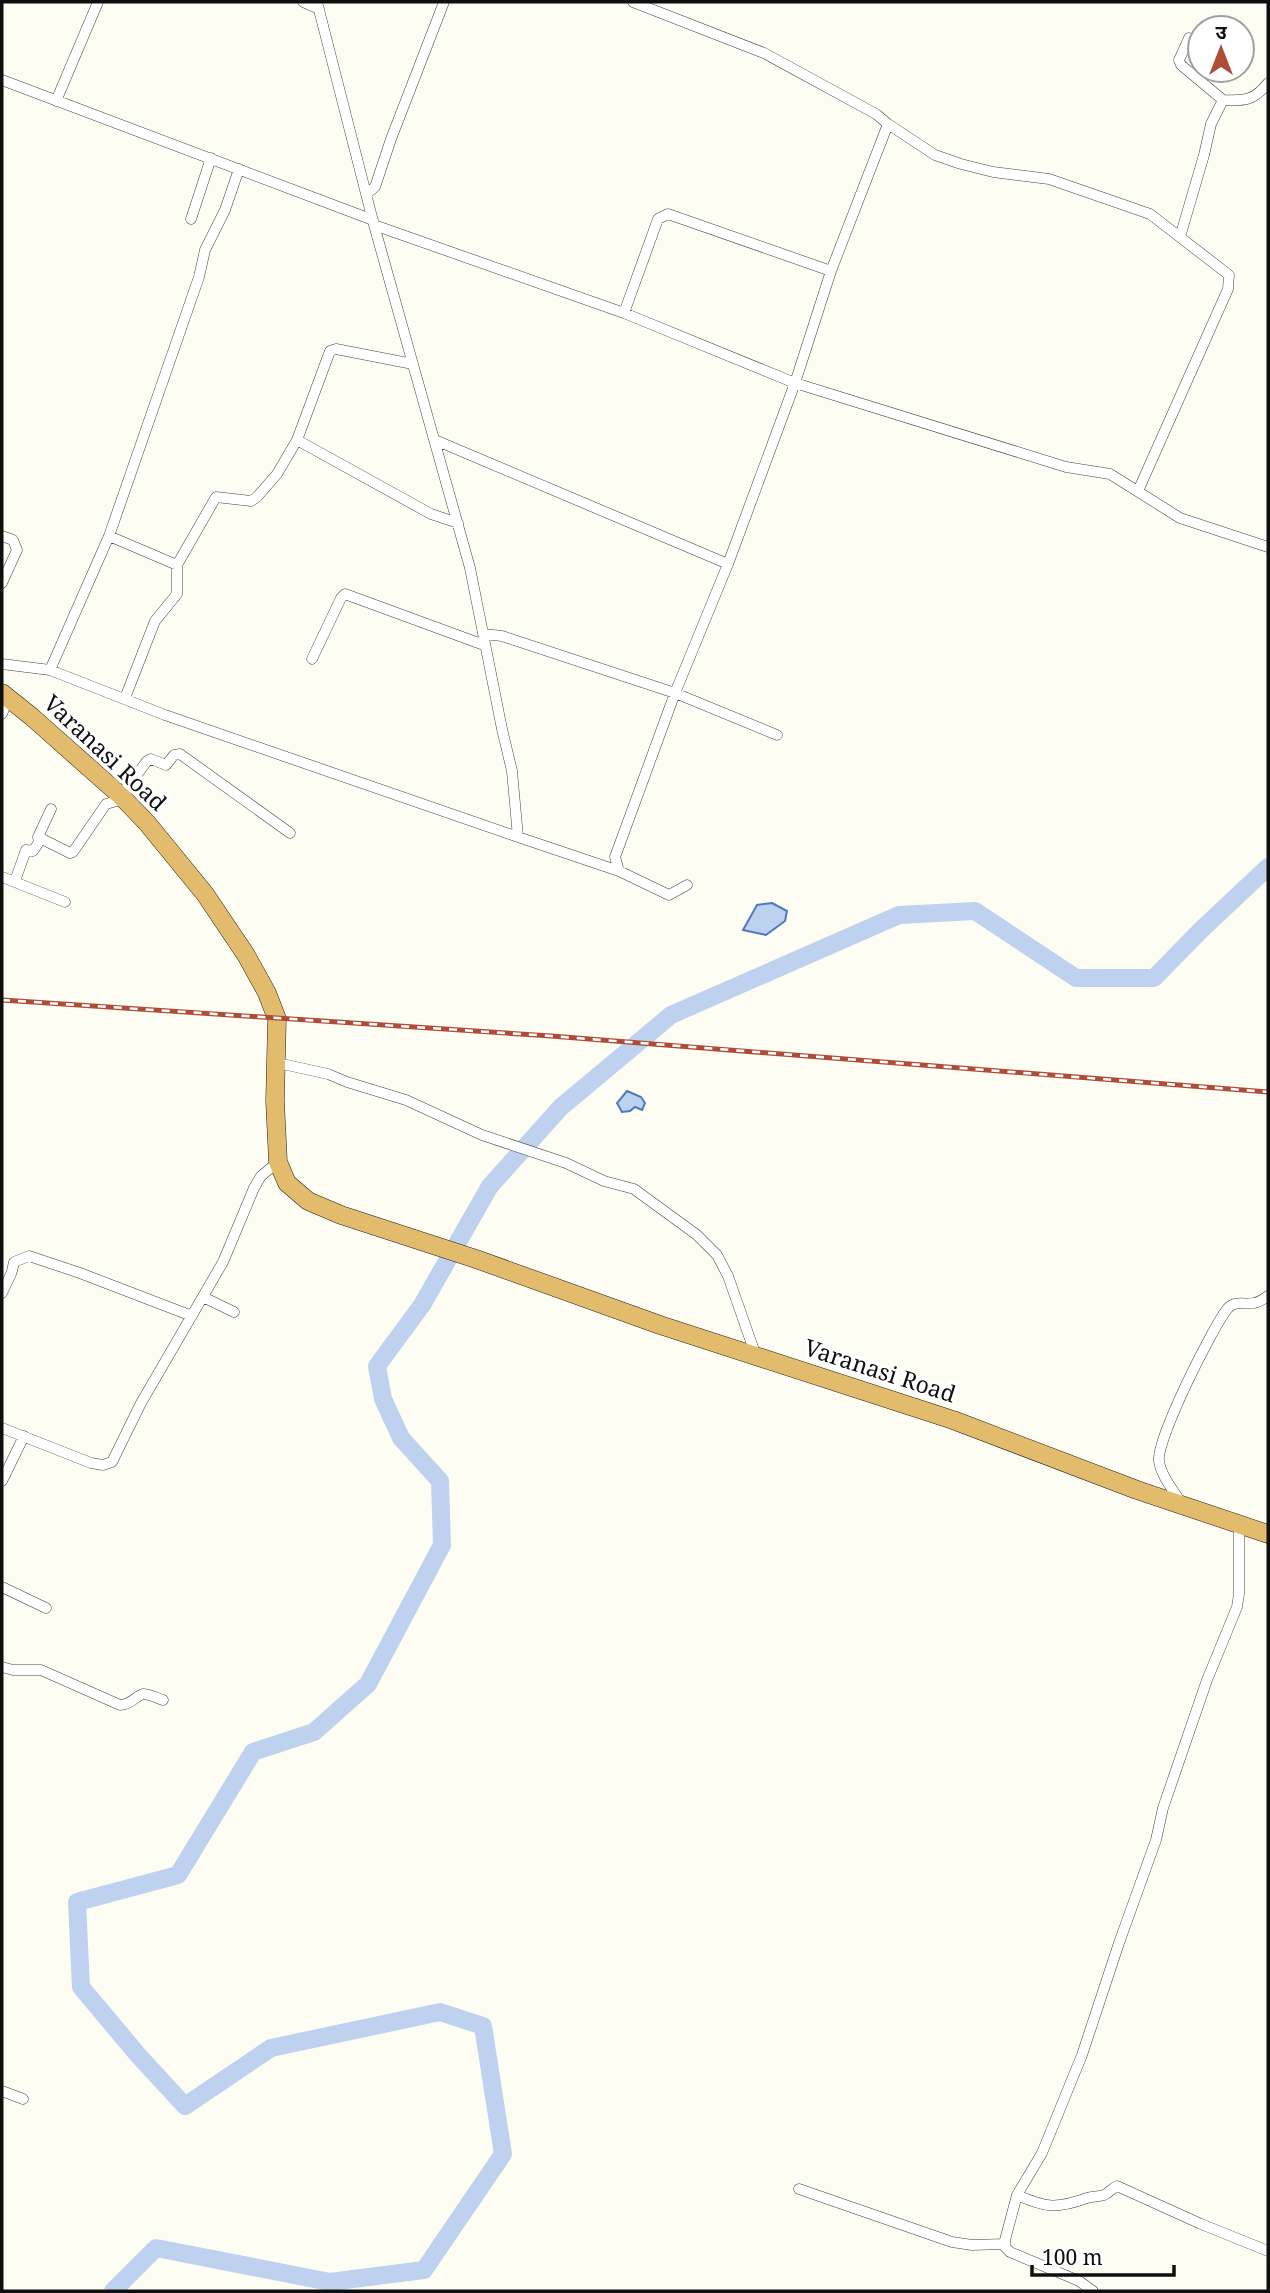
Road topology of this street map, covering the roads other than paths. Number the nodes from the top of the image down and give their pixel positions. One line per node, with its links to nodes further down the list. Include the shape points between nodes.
1 (98, 2): 12 (street)
2 (303, 2): 5 (street)
3 (444, 2): 16 (street, via 375,187)
4 (633, 2): 13 (street, via 764,53)
5 (318, 5): 16 (street)
6 (1186, 45): 7 (street, via 1179,60)
7 (1186, 69)
8 (2, 80): 12 (street)
9 (1268, 83): 11 (street, via 1246,101)
10 (1204, 84): 11 (street)
11 (1223, 100): 19 (street, via 1211,124)
12 (56, 102): 14 (street)
13 (888, 124): 19 (street, via 934,155 993,172 1049,179 1150,214); 20 (street)
14 (211, 158): 15 (street); 17 (street)
15 (239, 169): 18 (street); 29 (street, via 205,250)
16 (366, 194): 18 (street)
17 (191, 219)
18 (373, 223): 21 (street); 22 (street)
19 (1180, 237): 26 (street, via 1223,269 1229,283)
20 (831, 271): 21 (street, via 668,214 658,219); 23 (street)
21 (624, 313): 23 (street)
22 (413, 364): 24 (street, via 330,351); 25 (street)
23 (795, 383): 26 (street, via 1066,467 1103,472); 31 (street)
24 (296, 440): 27 (street, via 431,514); 32 (street, via 277,474 257,497 247,501 216,497)
25 (435, 440): 27 (street); 31 (street)
26 (1138, 491): 30 (street, via 1180,518)
27 (458, 523): 34 (street)
28 (2, 536): 33 (street, via 13,540 17,550)
29 (108, 536): 32 (street); 37 (street)
30 (1268, 547)
31 (728, 564): 38 (street)
32 (177, 565): 39 (street, via 177,594 155,621)
33 (2, 583)
34 (484, 639): 35 (street, via 345,594); 38 (street, via 502,636); 46 (street, via 512,771)
35 (312, 659)
36 (2, 664): 37 (street)
37 (50, 670): 39 (street)
38 (674, 692): 41 (street); 47 (street, via 615,857)
39 (125, 698): 46 (street)
40 (4, 702): 42 (highway, Varanasi Road)
41 (777, 736)
42 (122, 797): 44 (street, via 147,761 166,765 180,754); 45 (street, via 106,804 73,852); 52 (highway, Varanasi Road, via 205,894 232,933 277,1019)
43 (51, 809): 45 (street)
44 (290, 833)
45 (38, 837): 49 (street, via 33,851 26,850)
46 (518, 837): 47 (street)
47 (619, 871): 50 (street, via 669,895)
48 (2, 877): 49 (street)
49 (15, 881): 51 (street)
50 (687, 885)
51 (65, 902)
52 (278, 1063): 53 (highway, Varanasi Road); 59 (street, via 406,1100 482,1135 634,1189 713,1249 728,1276)
53 (278, 1162): 56 (street, via 254,1188 228,1253); 59 (highway, Varanasi Road, via 287,1182 308,1201)
54 (2, 1293): 58 (street, via 14,1262 29,1256)
55 (1268, 1296): 63 (street, via 1228,1308 1165,1436 1160,1464)
56 (203, 1297): 57 (street); 58 (street)
57 (234, 1312)
58 (192, 1316): 61 (street, via 108,1465 97,1465)
59 (756, 1356): 63 (highway, Varanasi Road, via 953,1420)
60 (2, 1428): 61 (street)
61 (24, 1436): 62 (street)
62 (2, 1482)
63 (1184, 1507): 64 (highway, Varanasi Road)
64 (1239, 1524): 65 (highway, Varanasi Road); 73 (street, via 1237,1607 1207,1680 1078,2066 1042,2152)
65 (1268, 1534)
66 (2, 1587): 67 (street)
67 (46, 1608)
68 (2, 1667): 69 (street, via 41,1670 120,1704 144,1694)
69 (163, 1700)
70 (2, 2091): 71 (street)
71 (23, 2099)
72 (799, 2189): 74 (street, via 952,2242)
73 (1017, 2196): 74 (street); 75 (street, via 1056,2206 1103,2196 1117,2186)
74 (1004, 2244): 76 (street, via 1010,2252)
75 (1268, 2251)
76 (1093, 2291)

